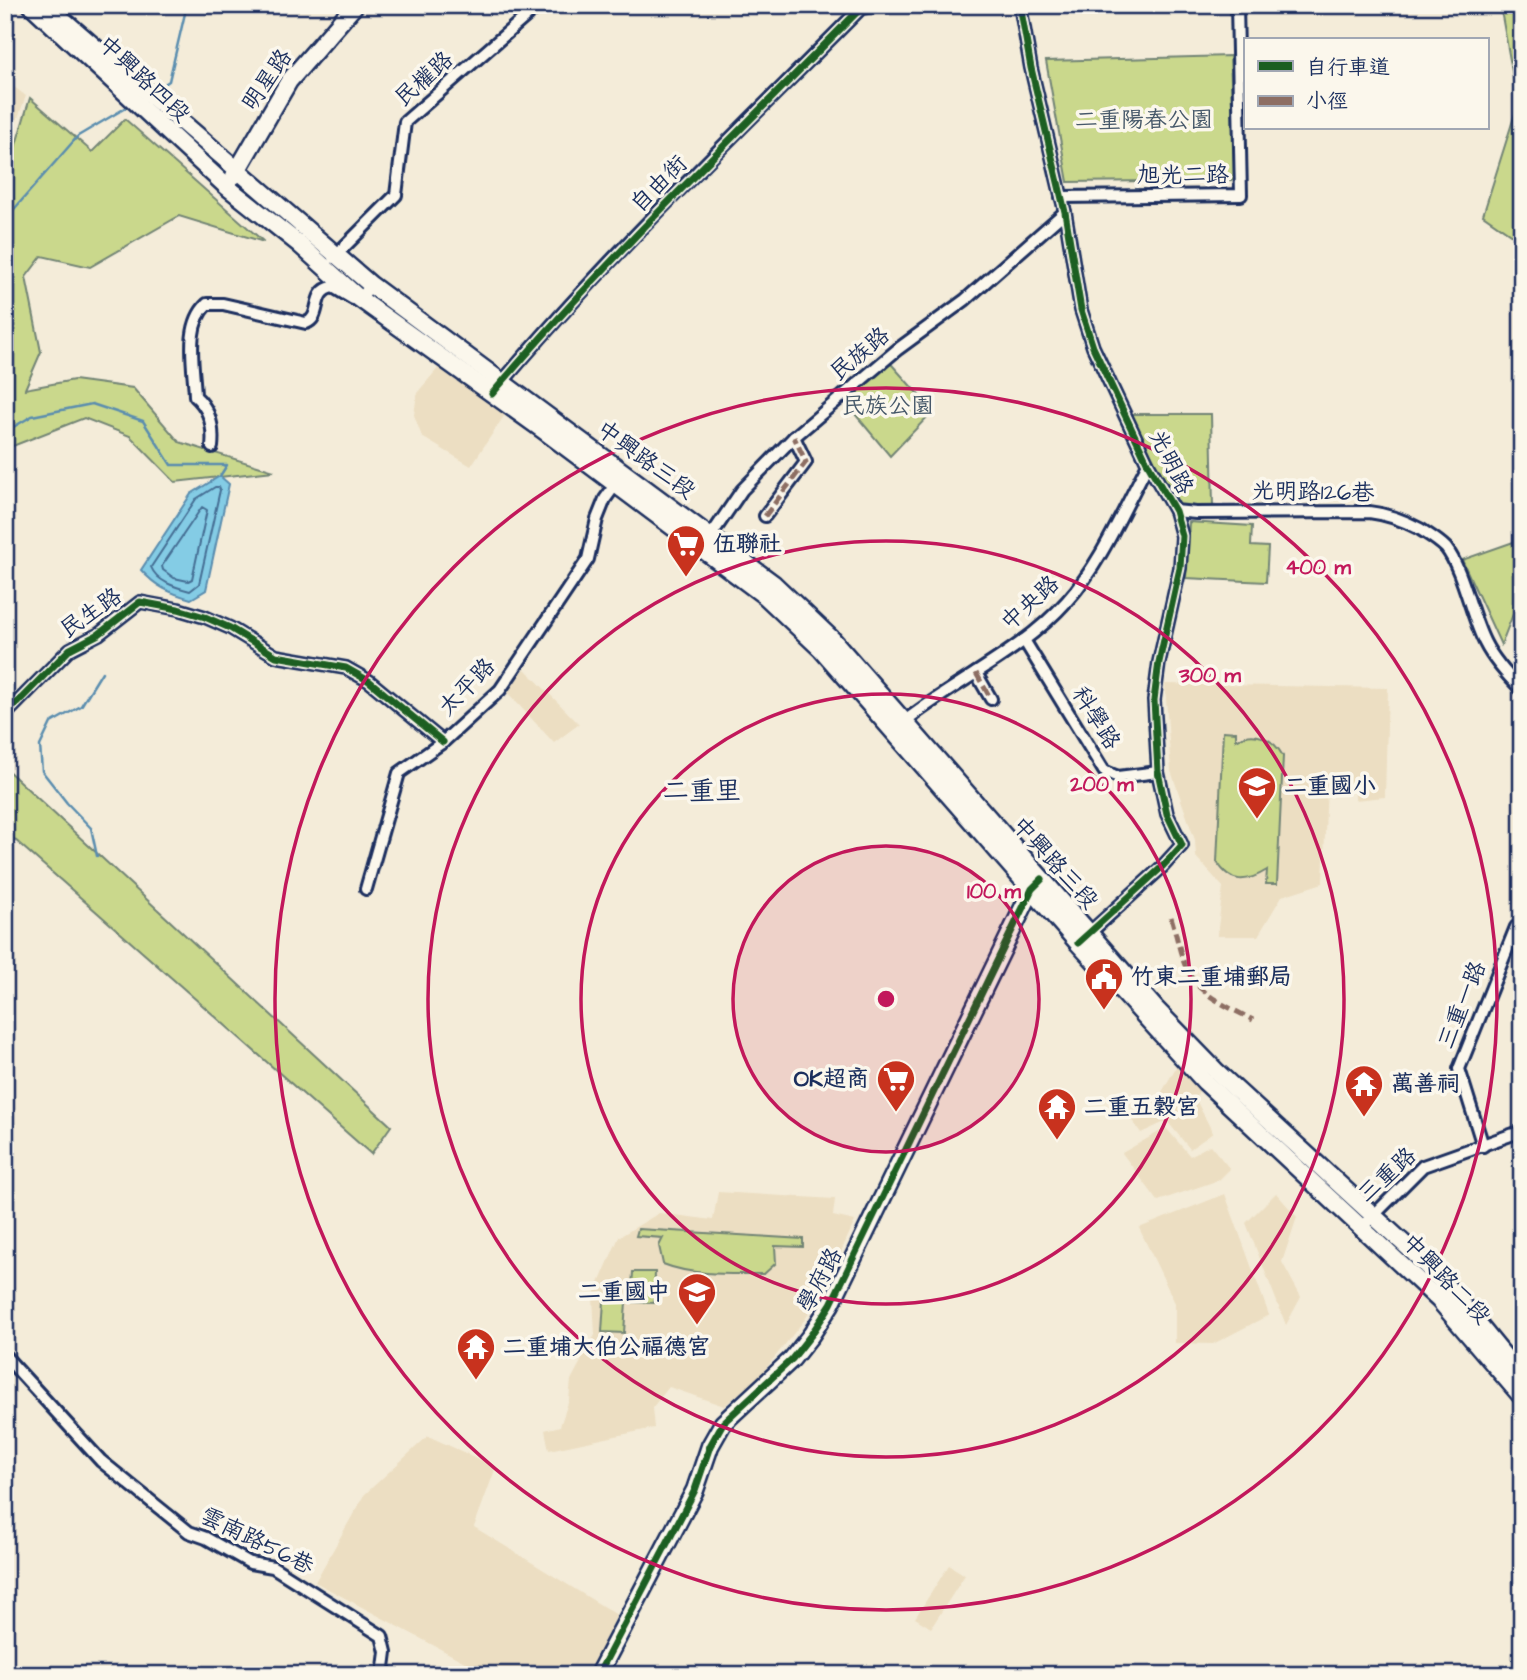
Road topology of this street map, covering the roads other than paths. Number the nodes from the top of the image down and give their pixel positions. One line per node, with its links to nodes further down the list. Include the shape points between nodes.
1 (31, 5): 9 (main road, 中興路四段)
2 (46, 5): 8 (main road, 中興路四段)
3 (355, 5): 8 (main road, 明星路, via 289,81)
4 (539, 5): 12 (street, 民權路, via 404,122 397,195)
5 (879, 5): 15 (street, 自由街, via 861,8 621,250)
6 (1020, 5): 10 (street, 光明路)
7 (1237, 5): 10 (street, 旭光二路, via 1241,195)
8 (239, 170): 9 (main road, 明星路); 12 (main road, 中興路三段)
9 (226, 186): 12 (main road, 中興路三段)
10 (1061, 197): 11 (street, 光明路)
11 (1065, 212): 16 (street, 民族路, via 965,300 898,349); 18 (street, 光明路, via 1081,310 1093,347)
12 (329, 262): 13 (main road, 中興路三段); 14 (main road, 中興路三段)
13 (371, 285): 14 (street); 15 (main road, 中興路三段)
14 (360, 299): 15 (main road, 中興路三段); 17 (street, via 326,288 318,296 315,317 306,323 223,304 208,304 197,314 193,330 195,396 214,428)
15 (497, 388): 19 (main road, 中興路三段)
16 (794, 437): 21 (street, via 806,462); 22 (street, 民族路, via 742,490)
17 (212, 447)
18 (1148, 464): 20 (street, 光明路); 23 (street, 中央路, via 1088,575 1066,603)
19 (619, 479): 22 (main road, 中興路三段); 29 (street, 太平路, via 605,499 580,574 500,690)
20 (1175, 511): 25 (street, 光明路126巷, via 1369,512 1388,514 1413,526 1447,550 1486,645); 30 (street, 光明路, via 1182,536 1180,568 1154,700)
21 (765, 516)
22 (707, 541): 28 (main road, 中興路三段, via 774,584 822,630)
23 (1024, 640): 24 (street, 中央路); 30 (street, 科學路, via 1104,771 1118,778)
24 (976, 673): 26 (street); 28 (street, 中央路)
25 (1522, 690)
26 (991, 699)
27 (5, 715): 29 (street, 民生路, via 70,649 99,634 139,602 205,617 276,656 346,668 369,681)
28 (899, 726): 31 (main road, 中興路三段)
29 (443, 742): 32 (street, 太平路, via 399,773)
30 (1158, 772): 34 (street, 光明路, via 1167,814 1182,845)
31 (1037, 884): 34 (main road, 中興路三段); 42 (main road, 學府路, via 831,1304 792,1359 715,1435 695,1490)
32 (366, 889)
33 (1522, 925): 36 (street, 三重一路, via 1516,927 1459,1069)
34 (1084, 938): 37 (main road, 中興路三段)
35 (1522, 1131): 36 (street, 三重路)
36 (1483, 1146): 37 (street, 三重路, via 1423,1166)
37 (1367, 1221): 39 (main road, 中興路二段, via 1451,1291); 40 (main road, 中興路二段)
38 (5, 1356): 41 (street, 雲南路56巷, via 101,1461 189,1532 250,1563 273,1567 382,1636 386,1652)
39 (1522, 1378)
40 (1522, 1397)
41 (383, 1675)
42 (598, 1675)

